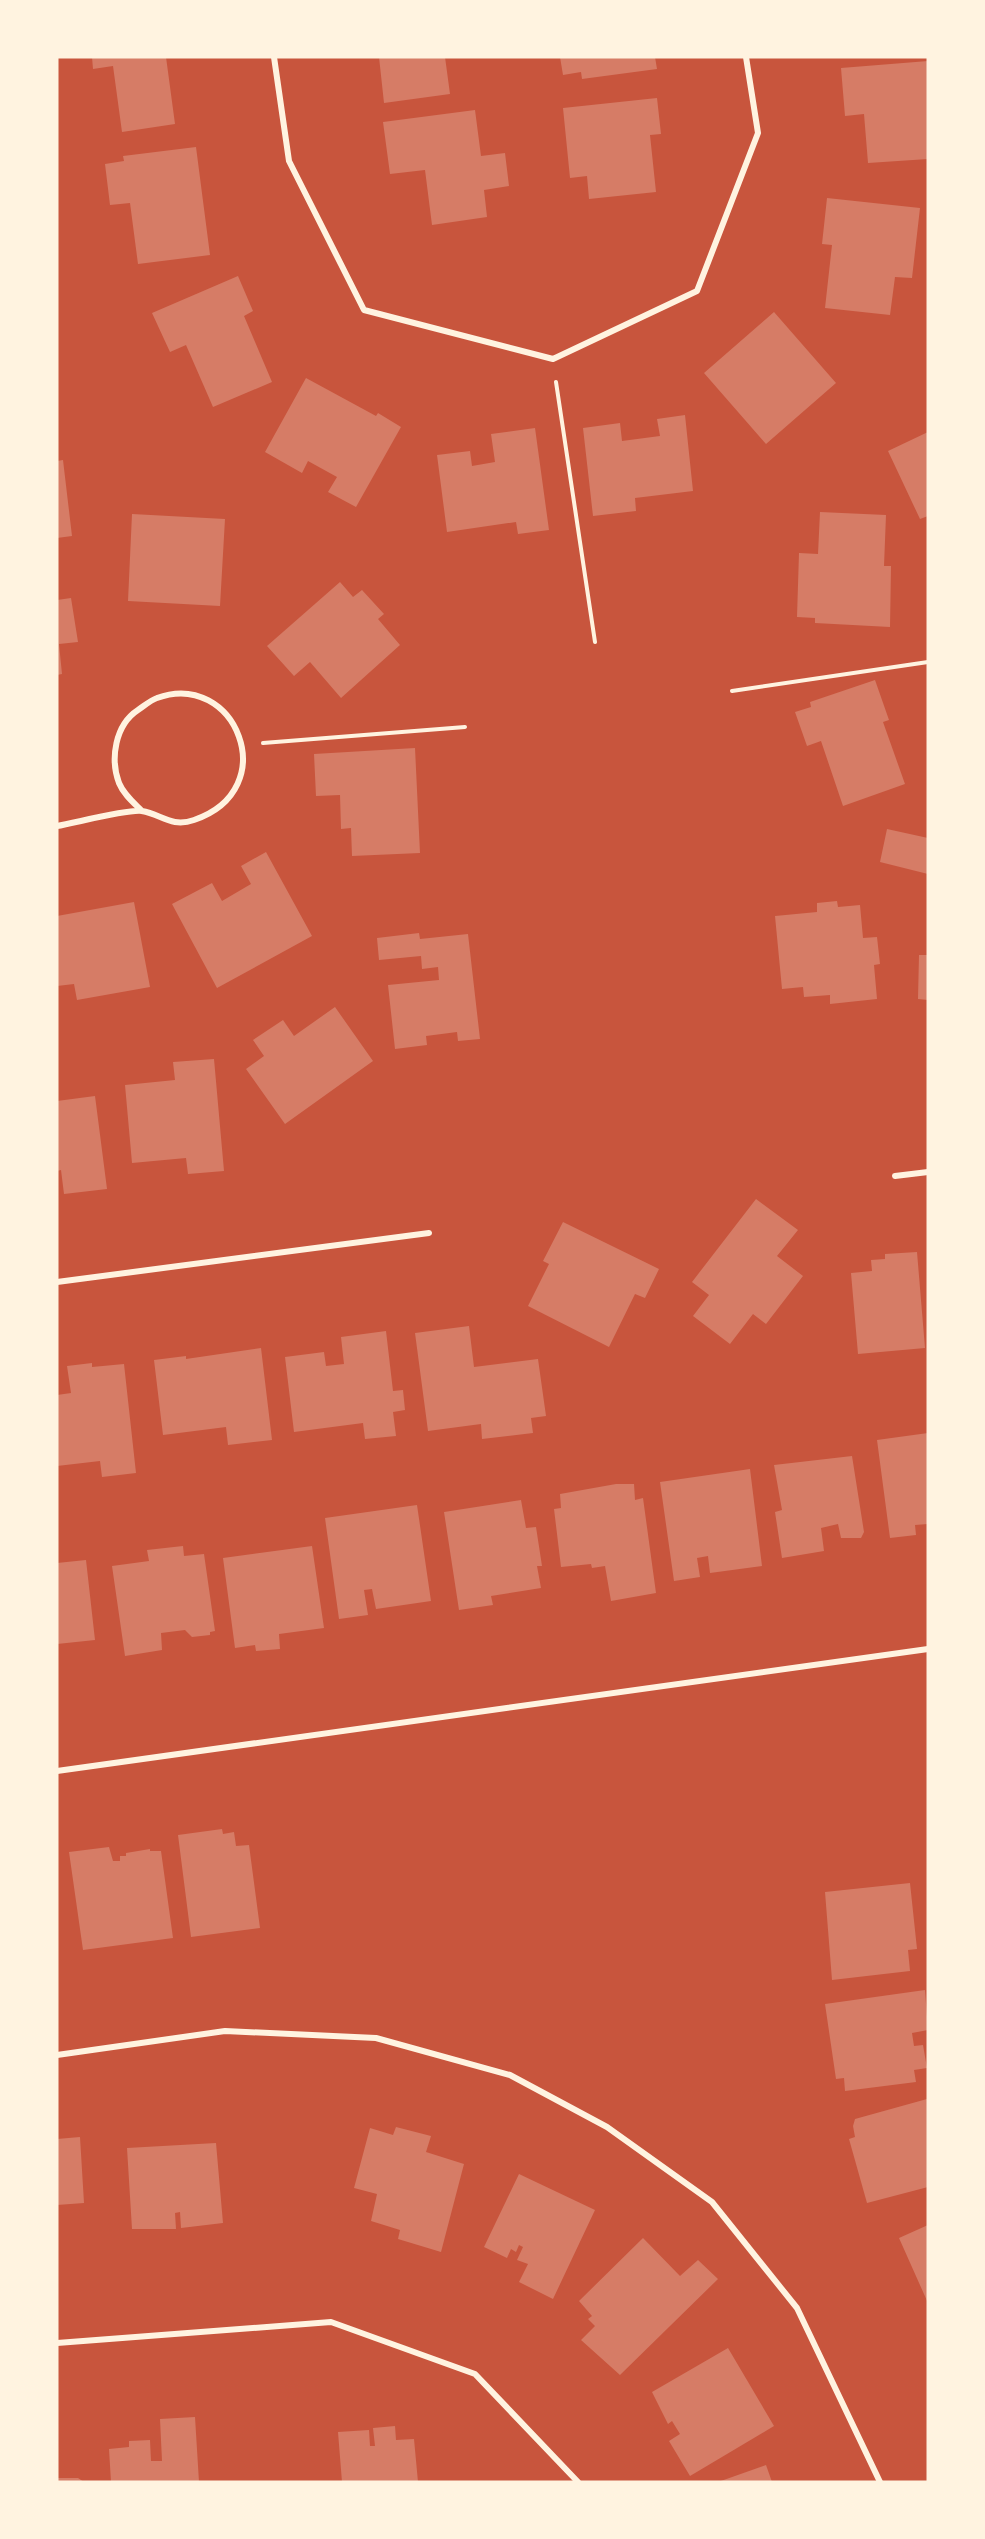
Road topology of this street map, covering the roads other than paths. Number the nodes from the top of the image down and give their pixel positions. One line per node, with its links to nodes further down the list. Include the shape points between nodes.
1 (273, 57): 2 (street, via 289,161 364,310 553,359 697,291 758,134)
2 (746, 57)
3 (142, 811): 3 (street, via 119,783 114,754 119,733 131,714 157,698 179,694 215,705 232,721 242,742 241,776 231,797 215,812 191,822 168,822); 4 (street)
4 (57, 826)
5 (928, 1172): 6 (street)
6 (895, 1176)
7 (429, 1233): 8 (street)
8 (57, 1282)
9 (928, 1649): 10 (street)
10 (57, 1771)
11 (57, 2055): 14 (street, via 225,2031 295,2034 376,2038 510,2075 607,2127 712,2202 797,2308)
12 (57, 2343): 13 (street, via 331,2322 475,2374)
13 (578, 2482)
14 (880, 2482)

